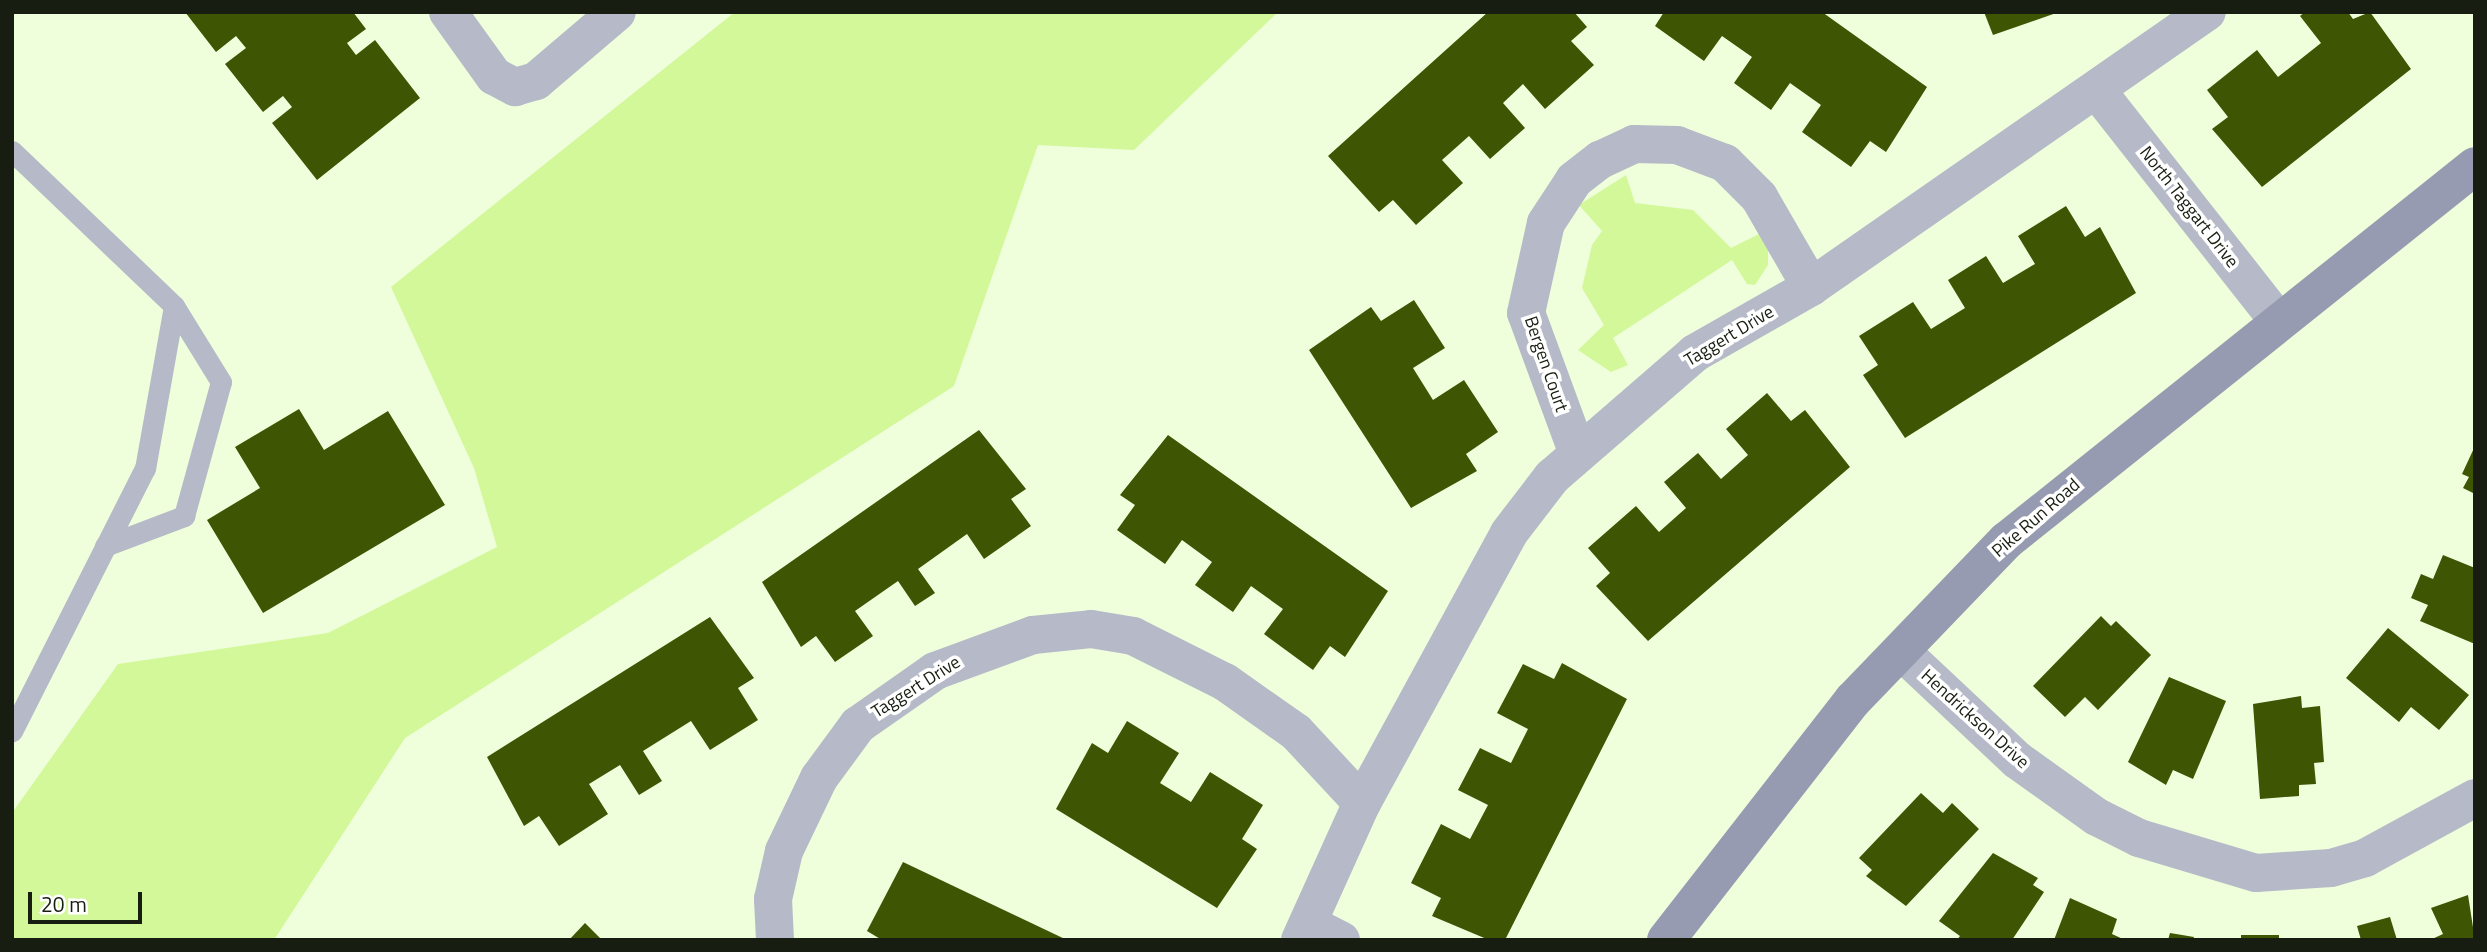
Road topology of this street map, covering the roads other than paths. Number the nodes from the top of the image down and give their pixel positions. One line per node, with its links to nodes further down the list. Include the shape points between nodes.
1 (448, 12): 2 (street, via 494,76 516,87 536,81)
2 (617, 12)
3 (2198, 16): 4 (street, Taggert Drive)
4 (2099, 93): 7 (street, Taggert Drive); 9 (street, North Taggart Drive)
5 (12, 151): 8 (lane)
6 (2475, 166): 9 (street, Pike Run Road)
7 (1811, 287): 10 (street, Taggert Drive, via 1695,353); 10 (street, Bergen Court, via 1759,197 1725,163 1677,145 1634,144 1600,160 1574,180 1546,223 1526,313)
8 (174, 306): 11 (lane, via 145,468); 11 (lane, via 221,383 184,516)
9 (2278, 321): 12 (street, Pike Run Road, via 2006,541)
10 (1578, 454): 15 (street, Taggert Drive, via 1509,533)
11 (105, 545): 13 (lane)
12 (1902, 652): 14 (street, Hendrickson Drive, via 2017,761 2097,817 2139,838 2256,873 2330,868 2365,858); 18 (street, Pike Run Road, via 1777,791)
13 (12, 730)
14 (2475, 798)
15 (1362, 803): 16 (street, Taggert Drive); 17 (street, Taggert Drive, via 1296,732 1225,682 1133,636 1091,629 1033,635 935,671 858,724 819,778 785,851 774,899)
16 (1317, 934)
17 (775, 940)
18 (1665, 940)

